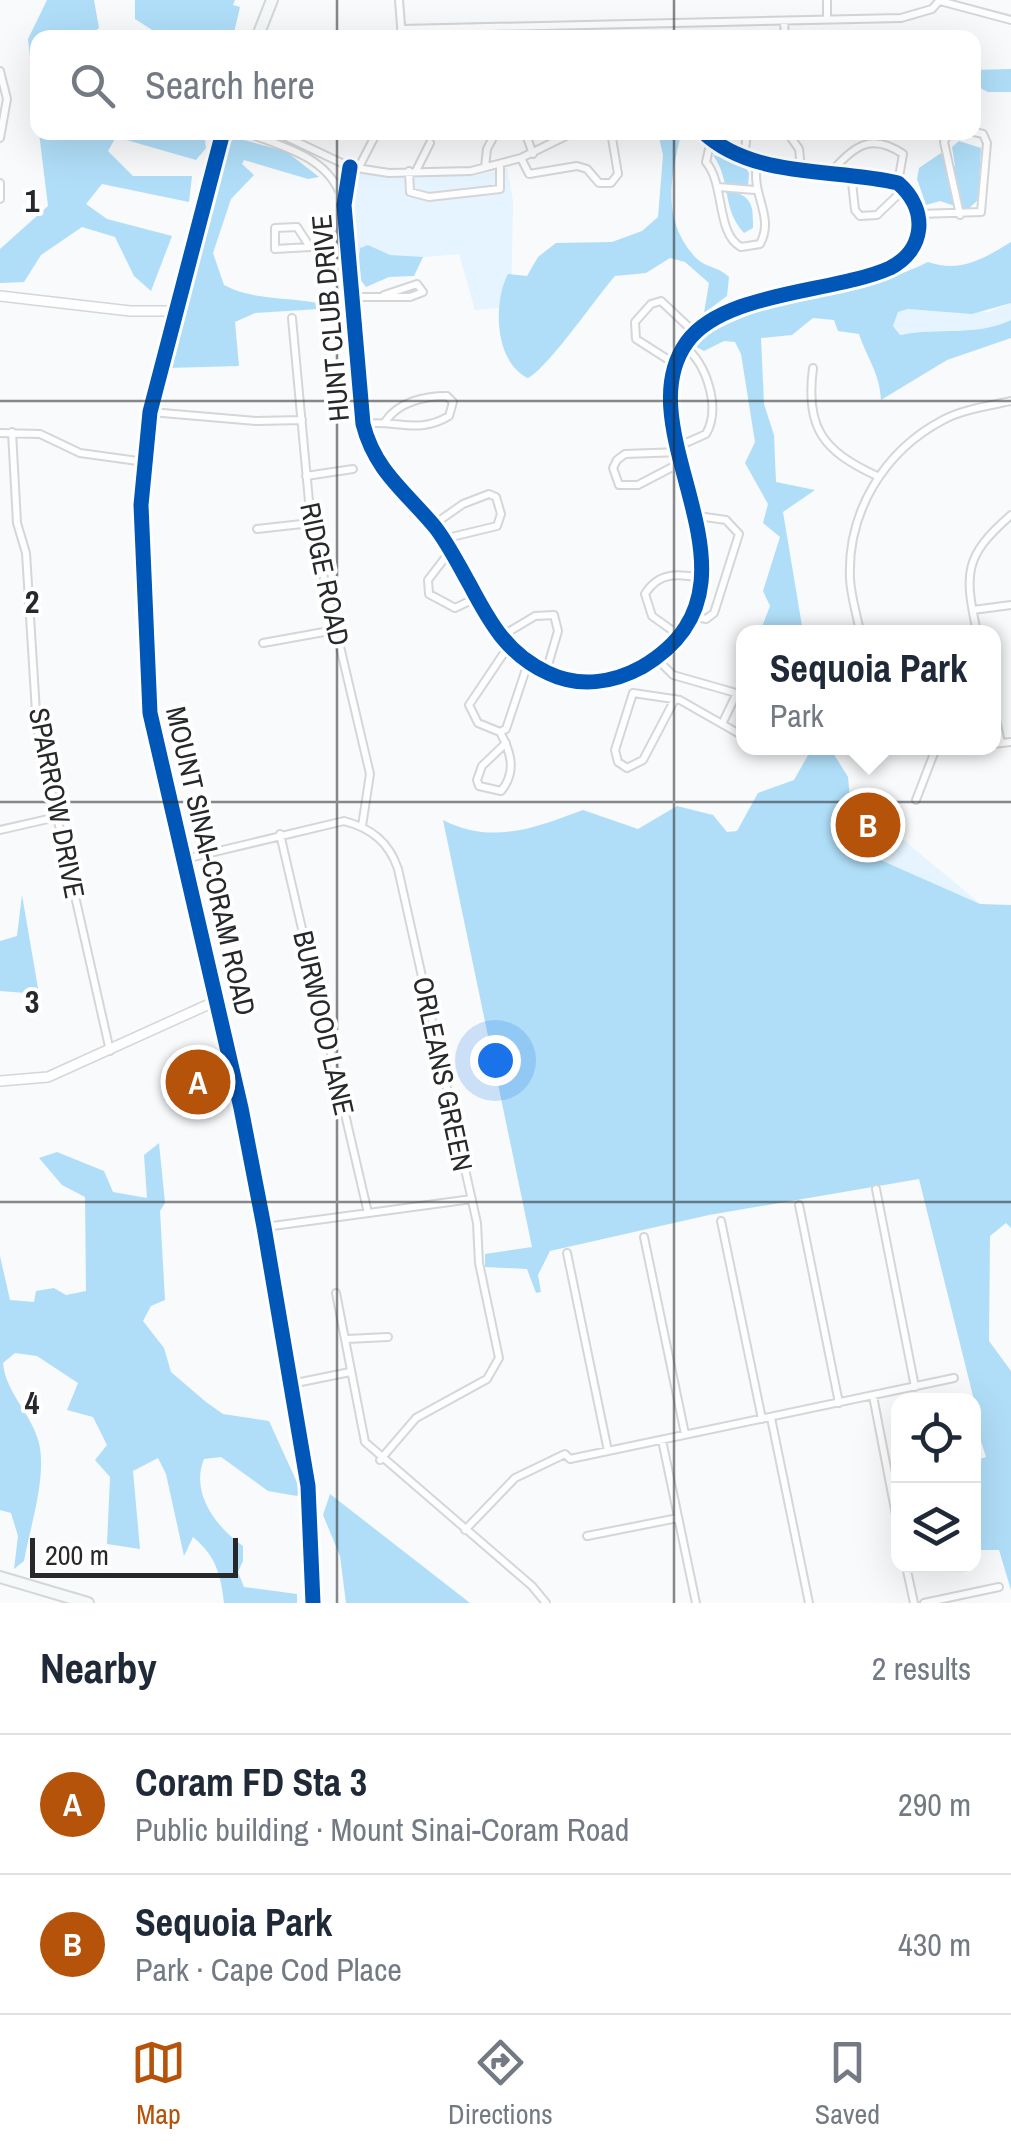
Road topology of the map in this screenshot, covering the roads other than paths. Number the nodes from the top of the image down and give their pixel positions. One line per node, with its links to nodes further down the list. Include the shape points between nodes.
1 (272, 0): 8 (main road)
2 (399, 0): 9 (street)
3 (827, 0): 5 (street)
4 (940, 0): 5 (street, via 916,16); 7 (street)
5 (827, 19): 6 (street)
6 (784, 20): 10 (street); 11 (street)
7 (1011, 20)
8 (260, 30)
9 (402, 30)
10 (511, 30)
11 (785, 30)
12 (0, 71): 14 (street, via 7,99)
13 (981, 133): 48 (street, via 987,143 982,209 974,216)
14 (0, 138)
15 (221, 140): 56 (main road, MOUNT SINAI-CORAM ROAD)
16 (262, 140): 39 (street)
17 (294, 140): 30 (street)
18 (371, 140): 35 (street, HUNT CLUB DRIVE)
19 (493, 140): 34 (street)
20 (529, 140): 28 (street)
21 (559, 140): 28 (street)
22 (613, 140): 29 (street, via 618,174 610,184 577,166 529,174)
23 (711, 140): 31 (street); 43 (street, via 706,159)
24 (746, 140): 31 (street)
25 (793, 140): 36 (street)
26 (945, 140): 48 (street)
27 (430, 142): 37 (street)
28 (533, 154): 29 (street)
29 (521, 158): 32 (street)
30 (336, 159): 35 (street); 39 (street)
31 (744, 159): 33 (street)
32 (500, 164): 34 (street); 37 (street, via 500,189 444,196 410,192)
33 (757, 164): 36 (street); 44 (street)
34 (484, 167): 37 (street)
35 (354, 168): 37 (street); 46 (street, HUNT CLUB DRIVE)
36 (801, 168): 38 (street)
37 (413, 171)
38 (832, 171): 40 (street); 42 (street, via 860,143 874,142 903,154)
39 (328, 172): 46 (street, HUNT CLUB DRIVE)
40 (851, 173): 42 (street); 42 (street, via 860,216 877,214)
41 (0, 182): 45 (street)
42 (900, 186): 47 (street)
43 (718, 187): 44 (street); 44 (street, via 731,240 746,248 760,244 766,230)
44 (754, 190)
45 (0, 199)
46 (344, 205): 49 (street, HUNT CLUB DRIVE)
47 (918, 214): 48 (street); 58 (street, HUNT CLUB DRIVE, via 916,245 899,264 723,313)
48 (960, 214)
49 (346, 232): 50 (street); 52 (street, HUNT CLUB DRIVE)
50 (321, 243): 51 (street); 52 (street)
51 (310, 246): 51 (street, via 275,249 273,233 297,227)
52 (349, 260): 55 (street, HUNT CLUB DRIVE)
53 (384, 295): 53 (street, via 410,298 423,292 412,284); 55 (street)
54 (0, 296): 56 (street)
55 (353, 297): 66 (street, HUNT CLUB DRIVE)
56 (173, 311): 63 (main road, MOUNT SINAI-CORAM ROAD)
57 (292, 318): 64 (street, RIDGE ROAD)
58 (694, 333): 59 (street, HUNT CLUB DRIVE); 60 (street, via 661,301 635,322 636,339)
59 (684, 346): 60 (street, HUNT CLUB DRIVE); 69 (street, via 701,365 713,414 706,434)
60 (675, 364): 69 (street, HUNT CLUB DRIVE, via 670,398)
61 (813, 368): 74 (street, via 811,411 822,439)
62 (1011, 402): 74 (street, via 946,418)
63 (150, 412): 64 (street); 70 (main road, MOUNT SINAI-CORAM ROAD)
64 (302, 420): 73 (street, RIDGE ROAD)
65 (385, 422): 65 (street, via 420,428 449,416 453,402 444,396 420,400); 66 (street)
66 (363, 424): 78 (street, HUNT CLUB DRIVE, via 387,479)
67 (12, 432): 68 (street); 70 (street, via 40,434 80,453); 108 (street, SPARROW DRIVE, via 36,728)
68 (0, 433)
69 (680, 449): 71 (street, HUNT CLUB DRIVE); 71 (street, via 626,454 614,464 615,476 631,488)
70 (145, 462): 112 (main road, MOUNT SINAI-CORAM ROAD, via 142,566 150,713)
71 (682, 462): 76 (street, HUNT CLUB DRIVE)
72 (354, 469): 73 (street)
73 (306, 476): 77 (street, RIDGE ROAD)
74 (877, 476): 87 (street, via 853,528 850,582)
75 (1011, 515): 85 (street, via 973,554)
76 (694, 522): 82 (street, HUNT CLUB DRIVE); 86 (street, via 726,520 739,534 714,613)
77 (311, 523): 79 (street); 89 (street, RIDGE ROAD)
78 (433, 525): 80 (street, HUNT CLUB DRIVE); 80 (street, via 474,499 496,498 502,514 496,526)
79 (257, 529)
80 (444, 539): 81 (street, HUNT CLUB DRIVE)
81 (451, 550): 83 (street, HUNT CLUB DRIVE); 83 (street, via 431,575 428,594 449,608)
82 (702, 578): 86 (street, HUNT CLUB DRIVE); 90 (street, via 671,574 645,594 652,616)
83 (476, 598): 91 (street, HUNT CLUB DRIVE)
84 (1011, 606): 85 (street)
85 (972, 610): 88 (street)
86 (692, 616): 90 (street, HUNT CLUB DRIVE)
87 (859, 625)
88 (976, 625)
89 (335, 630): 92 (street); 109 (street, RIDGE ROAD, via 370,774)
90 (680, 636): 94 (street, HUNT CLUB DRIVE)
91 (500, 637): 93 (street, HUNT CLUB DRIVE); 96 (street, via 535,616 554,615 557,634)
92 (263, 643)
93 (508, 647): 95 (street, HUNT CLUB DRIVE); 104 (street, via 469,707 478,723)
94 (656, 658): 97 (street, HUNT CLUB DRIVE); 99 (street, via 673,675)
95 (528, 664): 96 (street, HUNT CLUB DRIVE); 104 (street, via 510,722)
96 (546, 672): 97 (street, HUNT CLUB DRIVE, via 578,682)
97 (626, 676): 98 (street)
98 (634, 692): 100 (street); 100 (street, via 615,750 627,768 643,760)
99 (736, 694)
100 (674, 699): 102 (street)
101 (736, 699): 102 (street)
102 (723, 722): 103 (street)
103 (736, 731)
104 (500, 732): 105 (street)
105 (506, 743): 105 (street, via 478,776 490,791 501,791 509,780)
106 (933, 755): 107 (street)
107 (916, 800)
108 (57, 817): 110 (street); 114 (street, SPARROW DRIVE)
109 (362, 826): 111 (street, via 332,822); 117 (street, ORLEANS GREEN, via 385,842 398,870)
110 (0, 830)
111 (280, 834): 112 (street); 119 (street, BURWOOD LANE)
112 (184, 859): 113 (main road, MOUNT SINAI-CORAM ROAD)
113 (216, 1001): 114 (street); 121 (main road, MOUNT SINAI-CORAM ROAD)
114 (110, 1052): 115 (street, via 48,1077)
115 (0, 1081)
116 (876, 1189): 130 (street)
117 (472, 1200): 119 (street); 137 (street, ORLEANS GREEN, via 497,1367 477,1386 416,1418)
118 (798, 1205): 132 (street)
119 (368, 1213): 121 (street)
120 (722, 1221): 133 (street)
121 (264, 1227): 129 (main road, MOUNT SINAI-CORAM ROAD)
122 (644, 1237): 134 (street)
123 (567, 1252): 136 (street)
124 (336, 1292): 126 (street)
125 (388, 1336): 126 (street)
126 (346, 1339): 127 (street)
127 (350, 1372): 129 (street); 137 (street, via 361,1431)
128 (954, 1378): 130 (street)
129 (291, 1384): 146 (main road, MOUNT SINAI-CORAM ROAD, via 311,1509)
130 (915, 1388): 131 (street)
131 (873, 1396): 132 (street); 138 (street)
132 (839, 1403): 133 (street)
133 (766, 1419): 134 (street); 149 (street)
134 (686, 1434): 135 (street)
135 (662, 1440): 136 (street); 139 (street)
136 (608, 1451): 140 (street, via 570,1459 565,1454 526,1470)
137 (380, 1460): 140 (street)
138 (891, 1489)
139 (678, 1518): 141 (street); 148 (street)
140 (465, 1530): 147 (street)
141 (587, 1536)
142 (908, 1573): 150 (street)
143 (0, 1578): 145 (main road)
144 (998, 1587): 151 (street)
145 (88, 1603)
146 (313, 1603)
147 (546, 1603)
148 (696, 1603)
149 (809, 1603)
150 (914, 1603)
151 (924, 1603)

